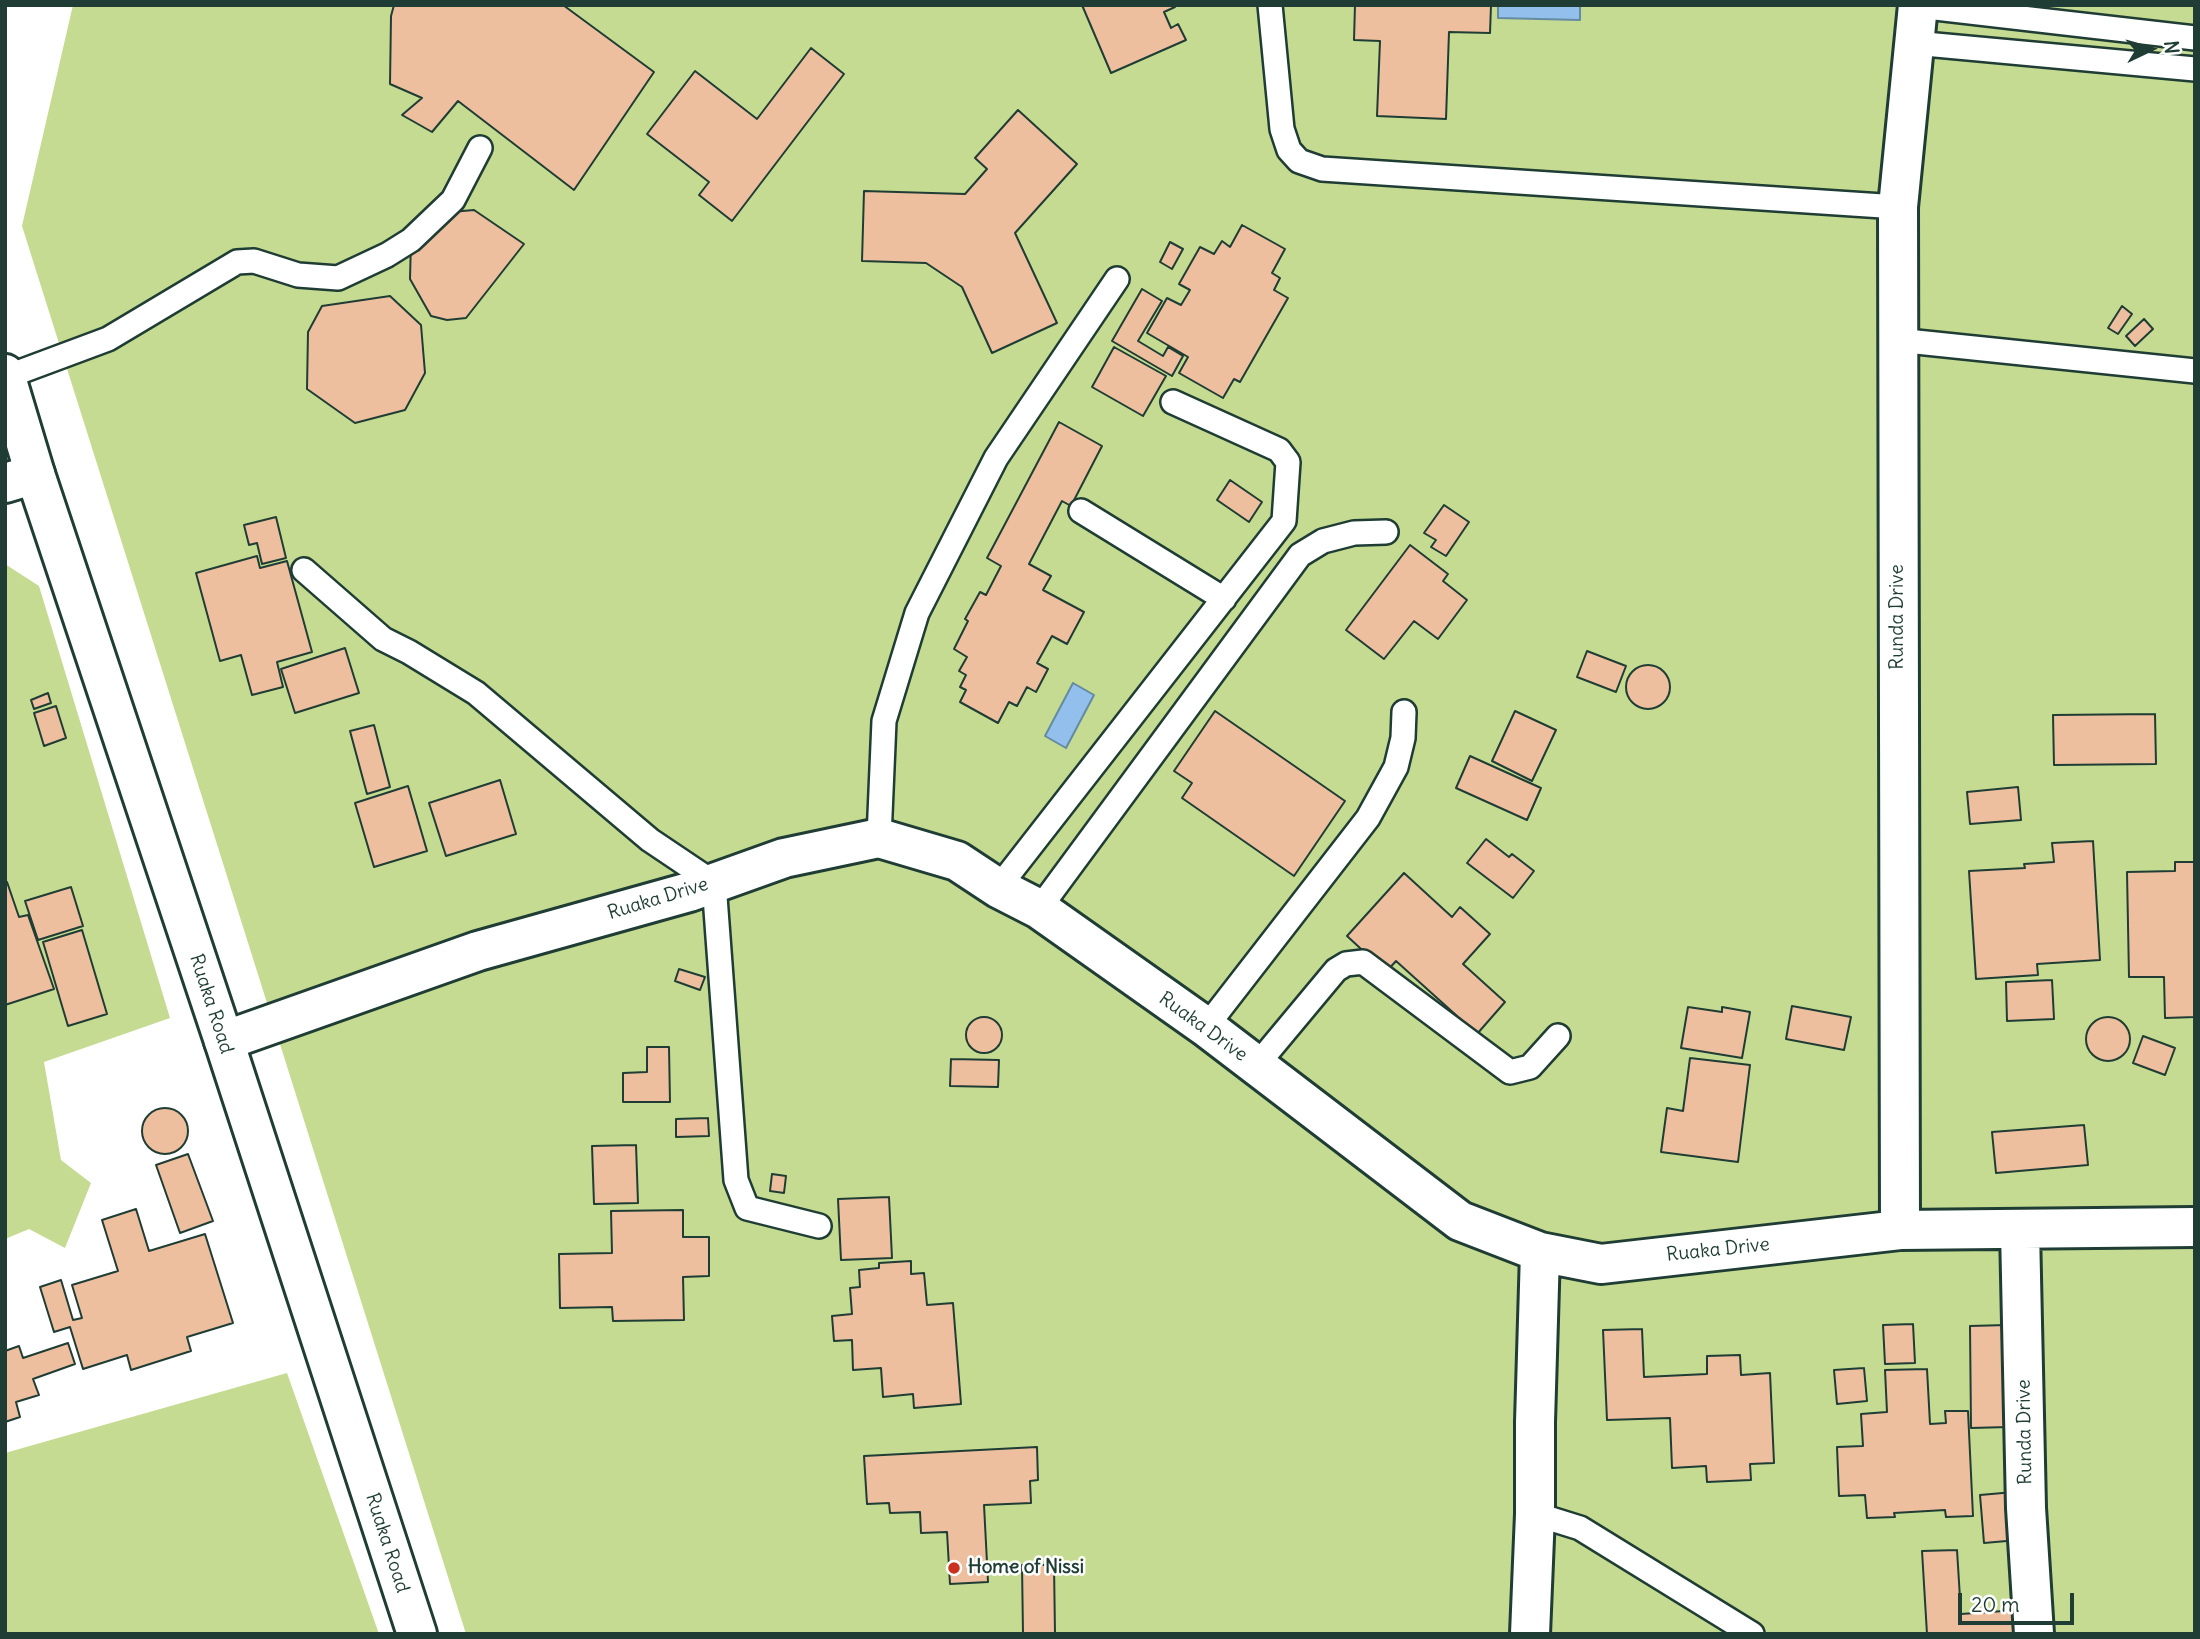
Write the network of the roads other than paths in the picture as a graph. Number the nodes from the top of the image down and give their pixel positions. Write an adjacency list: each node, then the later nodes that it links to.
1 (1270, 5): 6 (lane)
2 (1917, 18): 3 (lane); 4 (lane); 6 (street, Runda Drive)
3 (2195, 38)
4 (2195, 69)
5 (480, 148): 10 (lane)
6 (1898, 207): 8 (street, Runda Drive)
7 (1117, 279): 18 (lane)
8 (1898, 340): 9 (lane); 28 (street, Runda Drive)
9 (2195, 371)
10 (6, 376): 12 (street, Ruaka Road)
11 (1173, 402): 16 (lane)
12 (20, 478): 24 (street, Ruaka Road)
13 (1081, 510): 16 (lane)
14 (1386, 532): 21 (lane)
15 (304, 570): 19 (lane)
16 (1224, 599): 20 (lane)
17 (1404, 712): 22 (lane)
18 (879, 838): 19 (street, Ruaka Drive); 20 (street, Ruaka Drive)
19 (714, 883): 24 (street, Ruaka Drive); 26 (lane)
20 (998, 888): 21 (street, Ruaka Drive)
21 (1039, 909): 22 (street, Ruaka Drive)
22 (1206, 1027): 25 (street, Ruaka Drive)
23 (1558, 1036): 25 (lane)
24 (224, 1041): 32 (street, Ruaka Road)
25 (1256, 1066): 30 (street, Ruaka Drive)
26 (819, 1226)
27 (2195, 1227): 29 (street, Ruaka Drive)
28 (1900, 1230): 29 (street, Ruaka Drive); 30 (street, Ruaka Drive)
29 (2020, 1230): 35 (street, Runda Drive)
30 (1540, 1252): 31 (street)
31 (1535, 1514): 33 (street); 34 (lane)
32 (417, 1634)
33 (1531, 1634)
34 (1752, 1634)
35 (2034, 1634)

